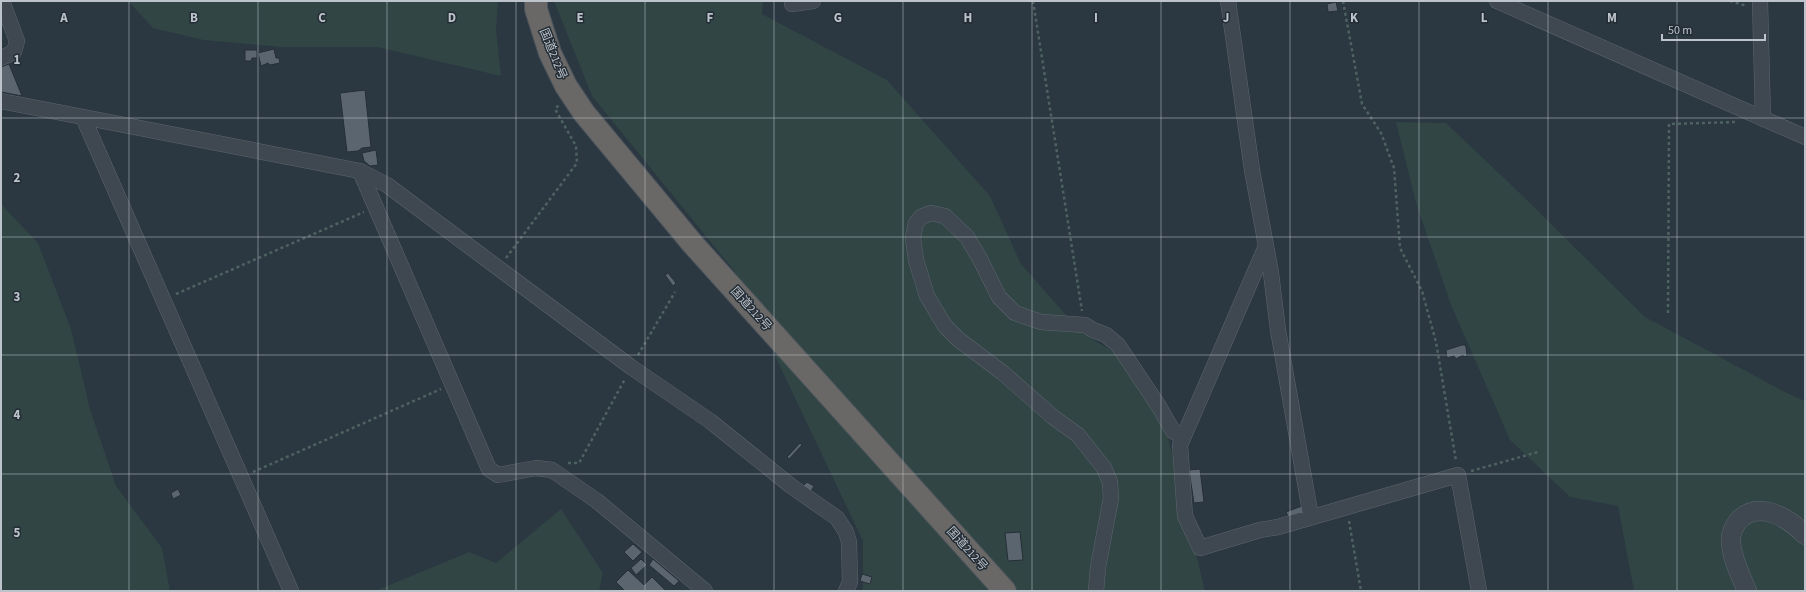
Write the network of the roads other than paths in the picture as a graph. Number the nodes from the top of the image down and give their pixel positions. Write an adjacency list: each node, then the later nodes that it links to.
1 (2, 1): 8 (street)
2 (536, 1): 21 (highway, 国道212号)
3 (813, 1): 7 (street)
4 (1228, 1): 14 (street)
5 (1496, 1): 11 (street)
6 (1760, 1): 11 (street)
7 (792, 4)
8 (1, 58)
9 (1, 101): 10 (street)
10 (83, 117): 13 (street); 18 (street)
11 (1759, 117): 12 (street)
12 (1805, 137)
13 (360, 171): 19 (street); 20 (street)
14 (1266, 246): 15 (street); 16 (street)
15 (1182, 437): 16 (street); 22 (street)
16 (1311, 517): 23 (street)
17 (1805, 535): 24 (street)
18 (291, 591)
19 (705, 591)
20 (846, 591)
21 (1005, 591)
22 (1096, 591)
23 (1479, 591)
24 (1747, 591)

